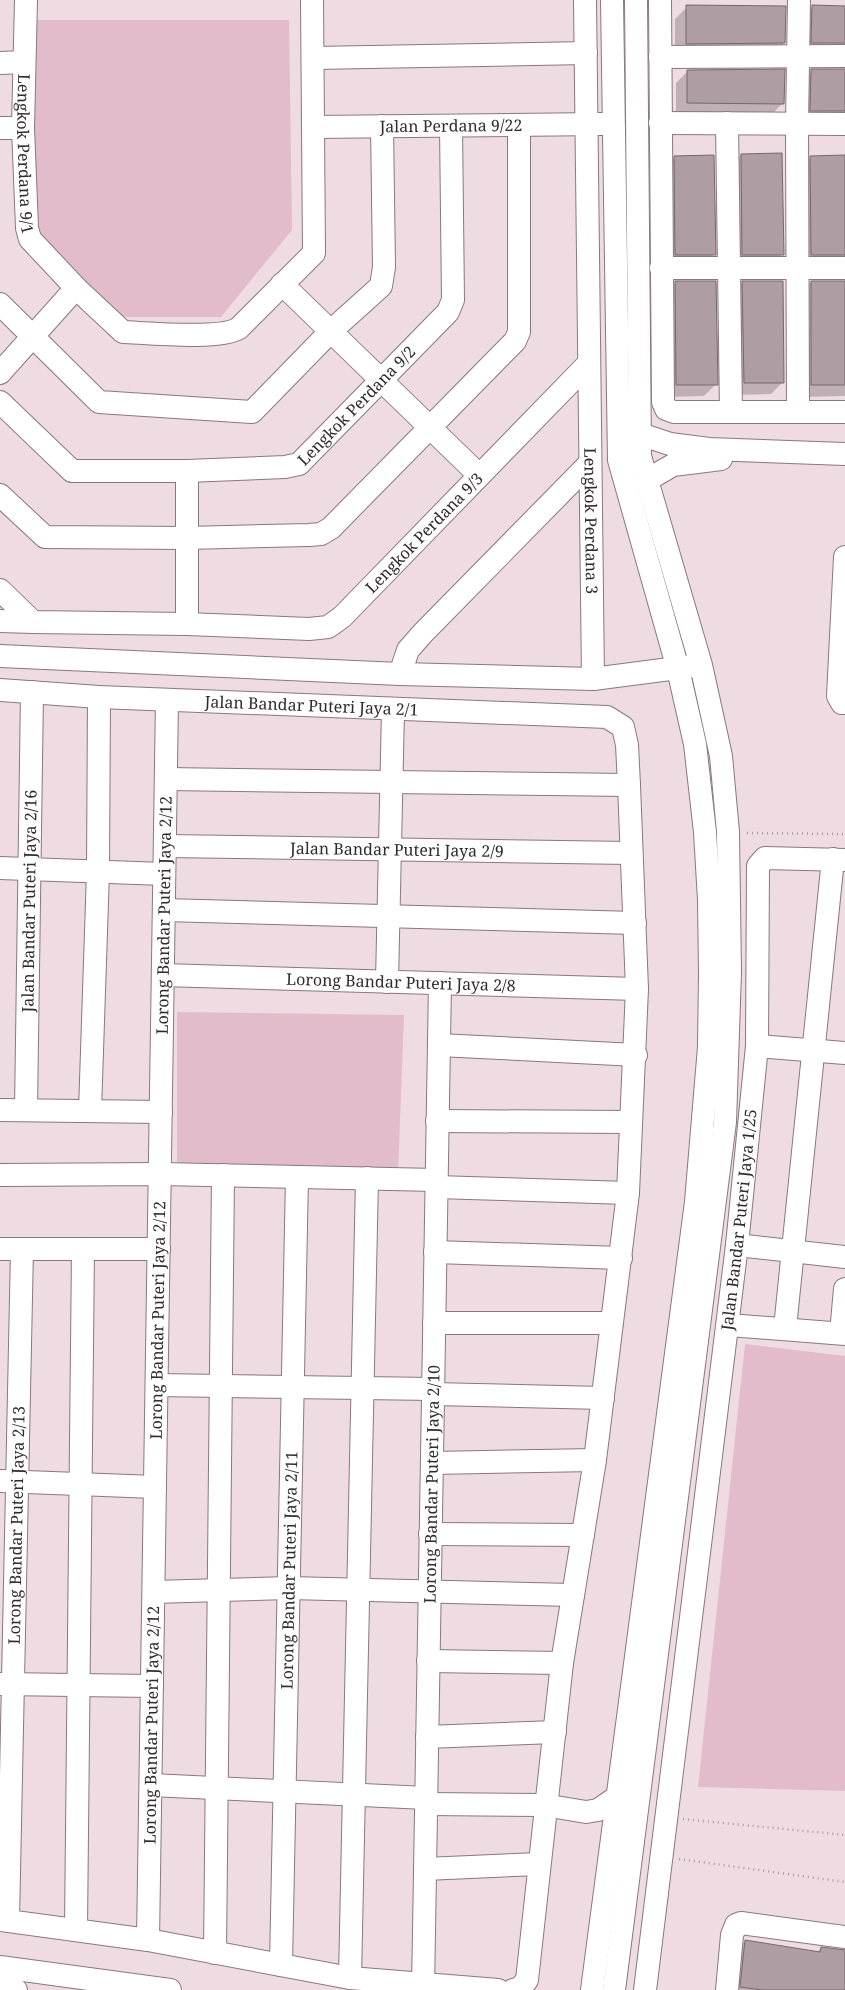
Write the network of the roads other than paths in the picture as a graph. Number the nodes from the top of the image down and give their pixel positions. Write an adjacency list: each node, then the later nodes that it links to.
1 (26, 0): 13 (street, Lengkok Perdana 9/1)
2 (312, 0): 12 (street, Lengkok Perdana 9/1)
3 (585, 0): 8 (street)
4 (612, 0): 17 (street)
5 (636, 0): 44 (street)
6 (660, 0): 11 (street)
7 (799, 0): 9 (street)
8 (586, 53): 12 (street); 21 (street)
9 (798, 56): 10 (street); 11 (street); 18 (street)
10 (845, 56)
11 (660, 57): 15 (street)
12 (313, 58): 24 (street, Lengkok Perdana 9/1)
13 (24, 62): 14 (street); 26 (street, Lengkok Perdana 9/1)
14 (0, 63)
15 (660, 123): 16 (street); 27 (street)
16 (727, 123): 18 (street); 28 (street)
17 (614, 124): 21 (street, Jalan Perdana 9/22); 60 (street)
18 (797, 124): 19 (street); 29 (street)
19 (845, 124)
20 (520, 125): 21 (street, Jalan Perdana 9/22); 23 (street, Jalan Perdana 9/22); 43 (street)
21 (587, 125): 36 (street)
22 (382, 126): 23 (street, Jalan Perdana 9/22); 24 (street, Jalan Perdana 9/22); 34 (street)
23 (450, 126): 38 (street, Lengkok Perdana 9/2)
24 (313, 127): 31 (street, Lengkok Perdana 9/1)
25 (0, 128): 26 (street)
26 (23, 128): 32 (street, Lengkok Perdana 9/1)
27 (661, 268): 28 (street); 40 (street)
28 (729, 268): 29 (street); 40 (street)
29 (798, 268): 30 (street); 41 (street)
30 (845, 268)
31 (282, 284): 32 (street, Lengkok Perdana 9/1); 34 (street)
32 (76, 288): 35 (street)
33 (0, 304): 35 (street)
34 (331, 331): 35 (street); 38 (street)
35 (33, 336): 37 (street)
36 (589, 363): 47 (street, Lengkok Perdana 3); 49 (street, Lengkok Perdana 9/3)
37 (0, 373)
38 (382, 380): 43 (street); 48 (street, Lengkok Perdana 9/2)
39 (0, 402): 48 (street, Lengkok Perdana 9/2)
40 (731, 412): 41 (street)
41 (798, 412): 42 (street)
42 (845, 412)
43 (430, 428): 49 (street); 52 (street)
44 (640, 434): 45 (street); 50 (street)
45 (799, 454): 46 (street); 50 (street)
46 (845, 454)
47 (590, 462): 61 (street); 62 (street, Lengkok Perdana 3)
48 (187, 471): 52 (street)
49 (479, 475): 57 (street, Lengkok Perdana 9/3)
50 (647, 480): 59 (street)
51 (0, 495): 52 (street)
52 (187, 538): 57 (street)
53 (845, 557): 67 (street)
54 (0, 590): 56 (street)
55 (0, 621): 56 (street, Lengkok Perdana 9/3)
56 (34, 622): 57 (street, Lengkok Perdana 9/3)
57 (187, 624)
58 (0, 656): 61 (street)
59 (701, 665): 60 (street); 130 (street)
60 (678, 669): 62 (street); 130 (street)
61 (400, 674): 62 (street)
62 (593, 679)
63 (0, 690): 64 (street, Jalan Bandar Puteri Jaya 2/1)
64 (32, 692): 65 (street, Jalan Bandar Puteri Jaya 2/1); 77 (street, Jalan Bandar Puteri Jaya 2/16)
65 (99, 697): 66 (street, Jalan Bandar Puteri Jaya 2/1); 78 (street)
66 (167, 700): 68 (street, Jalan Bandar Puteri Jaya 2/1); 69 (street, Lorong Bandar Puteri Jaya 2/12)
67 (845, 703)
68 (392, 710): 70 (street); 71 (street, Jalan Bandar Puteri Jaya 2/1)
69 (166, 779): 70 (street); 72 (street, Lorong Bandar Puteri Jaya 2/12)
70 (391, 782): 71 (street); 73 (street)
71 (629, 785): 74 (street)
72 (164, 846): 73 (street, Jalan Bandar Puteri Jaya 2/9); 79 (street, Lorong Bandar Puteri Jaya 2/12)
73 (390, 850): 74 (street, Jalan Bandar Puteri Jaya 2/9); 81 (street)
74 (631, 854): 82 (street)
75 (839, 860): 88 (street, Jalan Bandar Puteri Jaya 1/25); 89 (street)
76 (0, 868): 77 (street)
77 (30, 869): 78 (street); 93 (street, Jalan Bandar Puteri Jaya 2/16)
78 (98, 872): 79 (street); 94 (street)
79 (164, 874): 80 (street, Lorong Bandar Puteri Jaya 2/12)
80 (164, 910): 81 (street); 83 (street, Lorong Bandar Puteri Jaya 2/12)
81 (388, 917): 82 (street); 84 (street)
82 (635, 923): 86 (street)
83 (163, 975): 84 (street, Lorong Bandar Puteri Jaya 2/8); 95 (street, Lorong Bandar Puteri Jaya 2/12)
84 (387, 982): 85 (street, Lorong Bandar Puteri Jaya 2/8)
85 (440, 983): 86 (street, Lorong Bandar Puteri Jaya 2/8); 87 (street, Lorong Bandar Puteri Jaya 2/10)
86 (637, 989): 91 (street)
87 (439, 1045): 91 (street); 96 (street, Lorong Bandar Puteri Jaya 2/10)
88 (757, 1046): 89 (street); 105 (street, Jalan Bandar Puteri Jaya 1/25)
89 (814, 1050): 90 (street); 109 (street)
90 (845, 1053)
91 (636, 1055): 97 (street)
92 (0, 1110): 93 (street)
93 (26, 1110): 94 (street)
94 (90, 1111): 95 (street)
95 (160, 1112): 98 (street, Lorong Bandar Puteri Jaya 2/12)
96 (437, 1121): 97 (street); 103 (street, Lorong Bandar Puteri Jaya 2/10)
97 (631, 1122): 104 (street)
98 (160, 1174): 99 (street); 100 (street); 108 (street, Lorong Bandar Puteri Jaya 2/12)
99 (0, 1175)
100 (224, 1176): 101 (street); 120 (street)
101 (297, 1177): 102 (street); 121 (street, Lorong Bandar Puteri Jaya 2/11)
102 (367, 1178): 103 (street); 122 (street)
103 (436, 1183): 104 (street); 110 (street, Lorong Bandar Puteri Jaya 2/10)
104 (628, 1193): 112 (street)
105 (737, 1245): 109 (street); 116 (street, Jalan Bandar Puteri Jaya 1/25)
106 (11, 1249): 107 (street); 127 (street, Lorong Bandar Puteri Jaya 2/13)
107 (83, 1249): 108 (street); 128 (street)
108 (159, 1249): 119 (street, Lorong Bandar Puteri Jaya 2/12)
109 (793, 1251): 111 (street); 117 (street)
110 (435, 1252): 112 (street); 114 (street, Lorong Bandar Puteri Jaya 2/10)
111 (845, 1257)
112 (621, 1258): 115 (street)
113 (845, 1290): 118 (street)
114 (434, 1323): 115 (street); 123 (street, Lorong Bandar Puteri Jaya 2/10)
115 (611, 1323): 124 (street)
116 (729, 1325): 117 (street); 131 (street, Jalan Bandar Puteri Jaya 1/25)
117 (785, 1328): 118 (street)
118 (843, 1334)
119 (156, 1385): 120 (street); 129 (street, Lorong Bandar Puteri Jaya 2/12)
120 (221, 1386): 121 (street); 135 (street)
121 (293, 1388): 122 (street); 134 (street, Lorong Bandar Puteri Jaya 2/11)
122 (362, 1388): 123 (street); 136 (street)
123 (433, 1392): 124 (street); 126 (street, Lorong Bandar Puteri Jaya 2/10)
124 (603, 1398): 125 (street)
125 (595, 1460): 126 (street); 133 (street)
126 (432, 1463): 132 (street, Lorong Bandar Puteri Jaya 2/10)
127 (8, 1482): 128 (street); 142 (street, Lorong Bandar Puteri Jaya 2/13)
128 (82, 1484): 129 (street); 143 (street)
129 (155, 1487): 137 (street, Lorong Bandar Puteri Jaya 2/12)
130 (664, 1516): 131 (street); 151 (street); 171 (street)
131 (704, 1523): 172 (street, Jalan Bandar Puteri Jaya 1/25)
132 (430, 1534): 133 (street); 138 (street, Lorong Bandar Puteri Jaya 2/10)
133 (583, 1535): 139 (street)
134 (288, 1588): 135 (street); 136 (street); 149 (street, Lorong Bandar Puteri Jaya 2/11)
135 (219, 1590): 137 (street); 148 (street)
136 (358, 1591): 138 (street); 150 (street)
137 (154, 1592): 144 (street, Lorong Bandar Puteri Jaya 2/12)
138 (429, 1593): 139 (street); 140 (street, Lorong Bandar Puteri Jaya 2/10)
139 (573, 1595): 141 (street)
140 (428, 1661): 141 (street); 146 (street, Lorong Bandar Puteri Jaya 2/10)
141 (562, 1663): 145 (street)
142 (7, 1684): 143 (street); 156 (street, Lorong Bandar Puteri Jaya 2/13)
143 (79, 1685): 144 (street); 157 (street)
144 (152, 1686): 147 (street, Lorong Bandar Puteri Jaya 2/12)
145 (555, 1732): 146 (street); 153 (street)
146 (427, 1737): 152 (street, Lorong Bandar Puteri Jaya 2/10)
147 (150, 1785): 148 (street); 159 (street, Lorong Bandar Puteri Jaya 2/12)
148 (217, 1790): 149 (street); 160 (street)
149 (284, 1793): 150 (street); 161 (street, Lorong Bandar Puteri Jaya 2/11)
150 (354, 1797): 152 (street); 163 (street)
151 (617, 1798): 153 (street); 170 (street)
152 (426, 1801): 153 (street); 155 (street, Lorong Bandar Puteri Jaya 2/10)
153 (544, 1805): 154 (street)
154 (539, 1864): 155 (street); 169 (street)
155 (424, 1869): 164 (street, Lorong Bandar Puteri Jaya 2/10)
156 (4, 1920): 157 (street)
157 (76, 1929): 159 (street)
158 (845, 1937): 173 (street)
159 (148, 1940): 160 (street)
160 (215, 1953): 161 (street)
161 (281, 1964): 163 (street)
162 (0, 1967): 167 (street)
163 (350, 1978): 164 (street)
164 (423, 1987): 168 (street)
165 (0, 1988): 166 (street)
166 (16, 1990)
167 (170, 1990)
168 (498, 1990)
169 (513, 1990)
170 (592, 1990)
171 (614, 1990)
172 (645, 1990)
173 (727, 1990)

